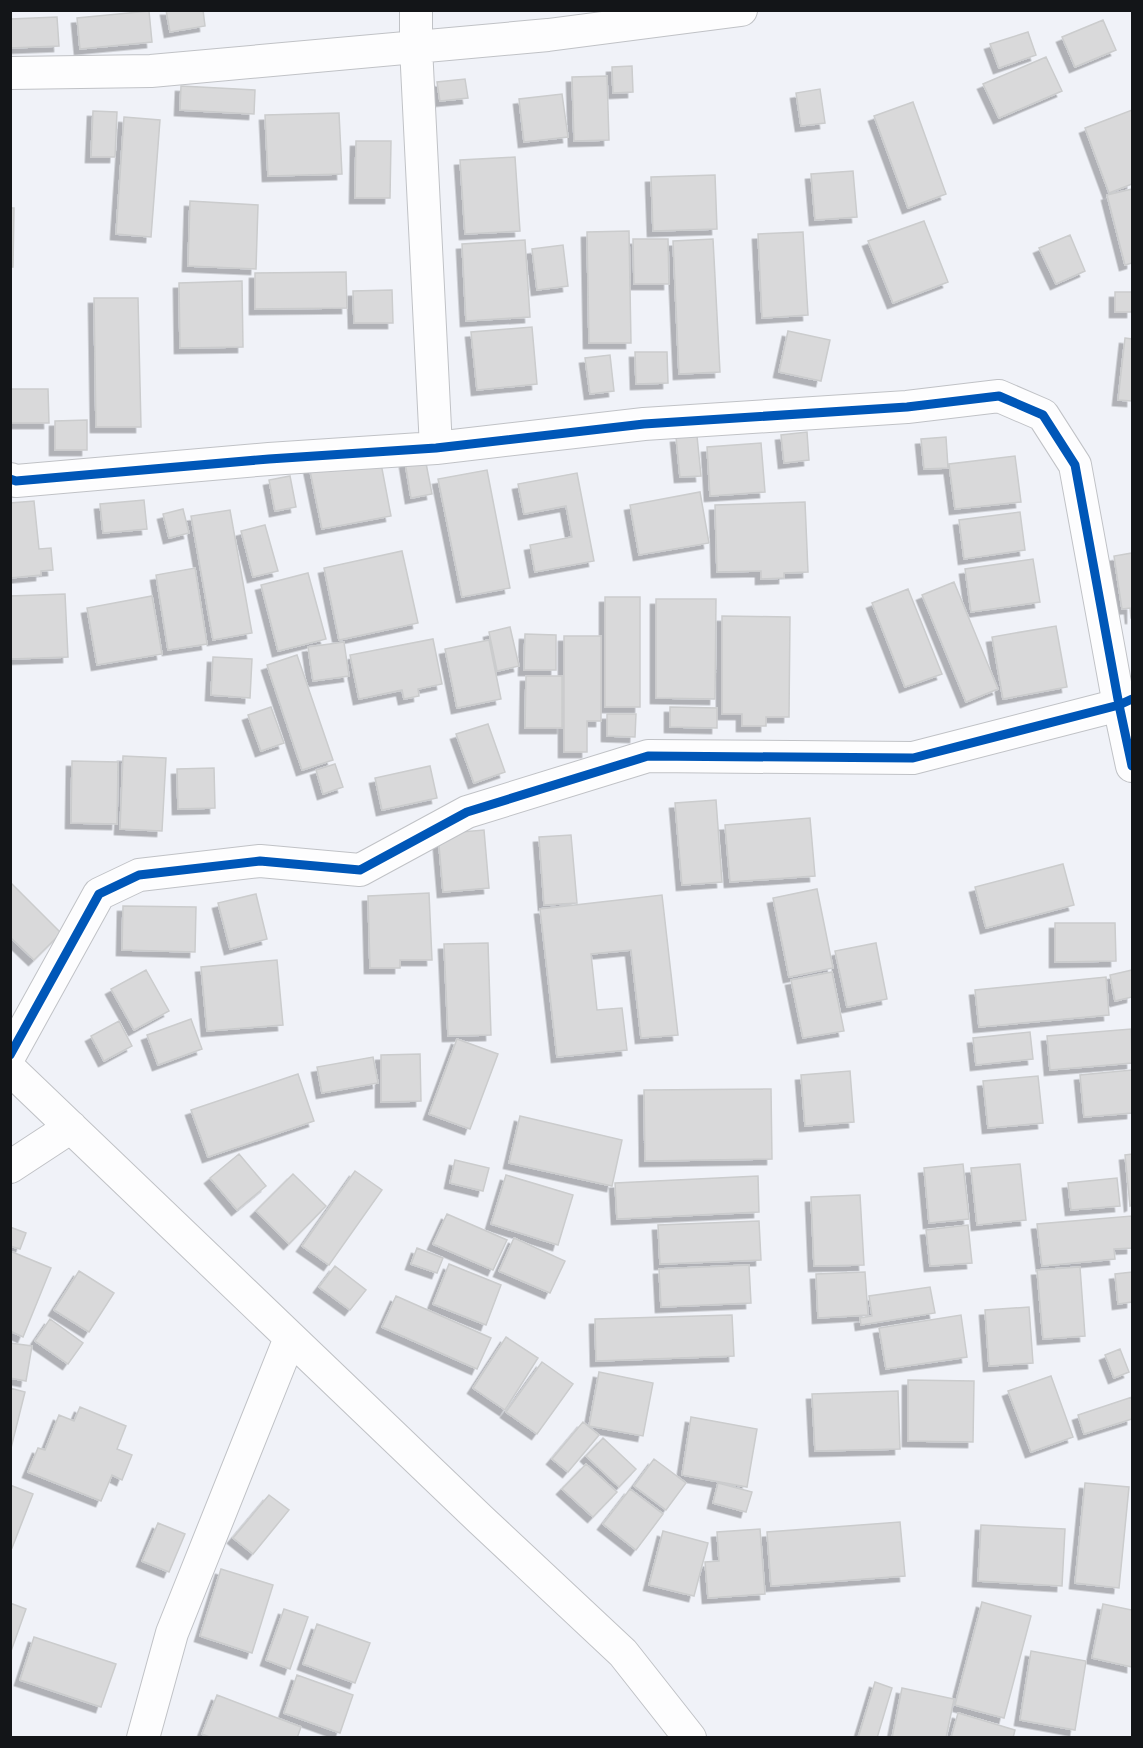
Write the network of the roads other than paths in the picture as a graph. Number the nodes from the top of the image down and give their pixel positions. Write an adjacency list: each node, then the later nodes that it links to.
1 (416, 10): 3 (street)
2 (741, 10): 3 (street)
3 (416, 47): 4 (street); 5 (street)
4 (10, 73)
5 (436, 448): 6 (street); 7 (street)
6 (10, 479)
7 (1126, 702): 8 (street); 9 (street)
8 (1132, 766)
9 (10, 1055)
10 (10, 1070): 11 (street)
11 (71, 1128): 12 (street); 13 (street)
12 (10, 1167)
13 (290, 1338): 14 (street); 15 (street)
14 (143, 1737)
15 (690, 1737)

